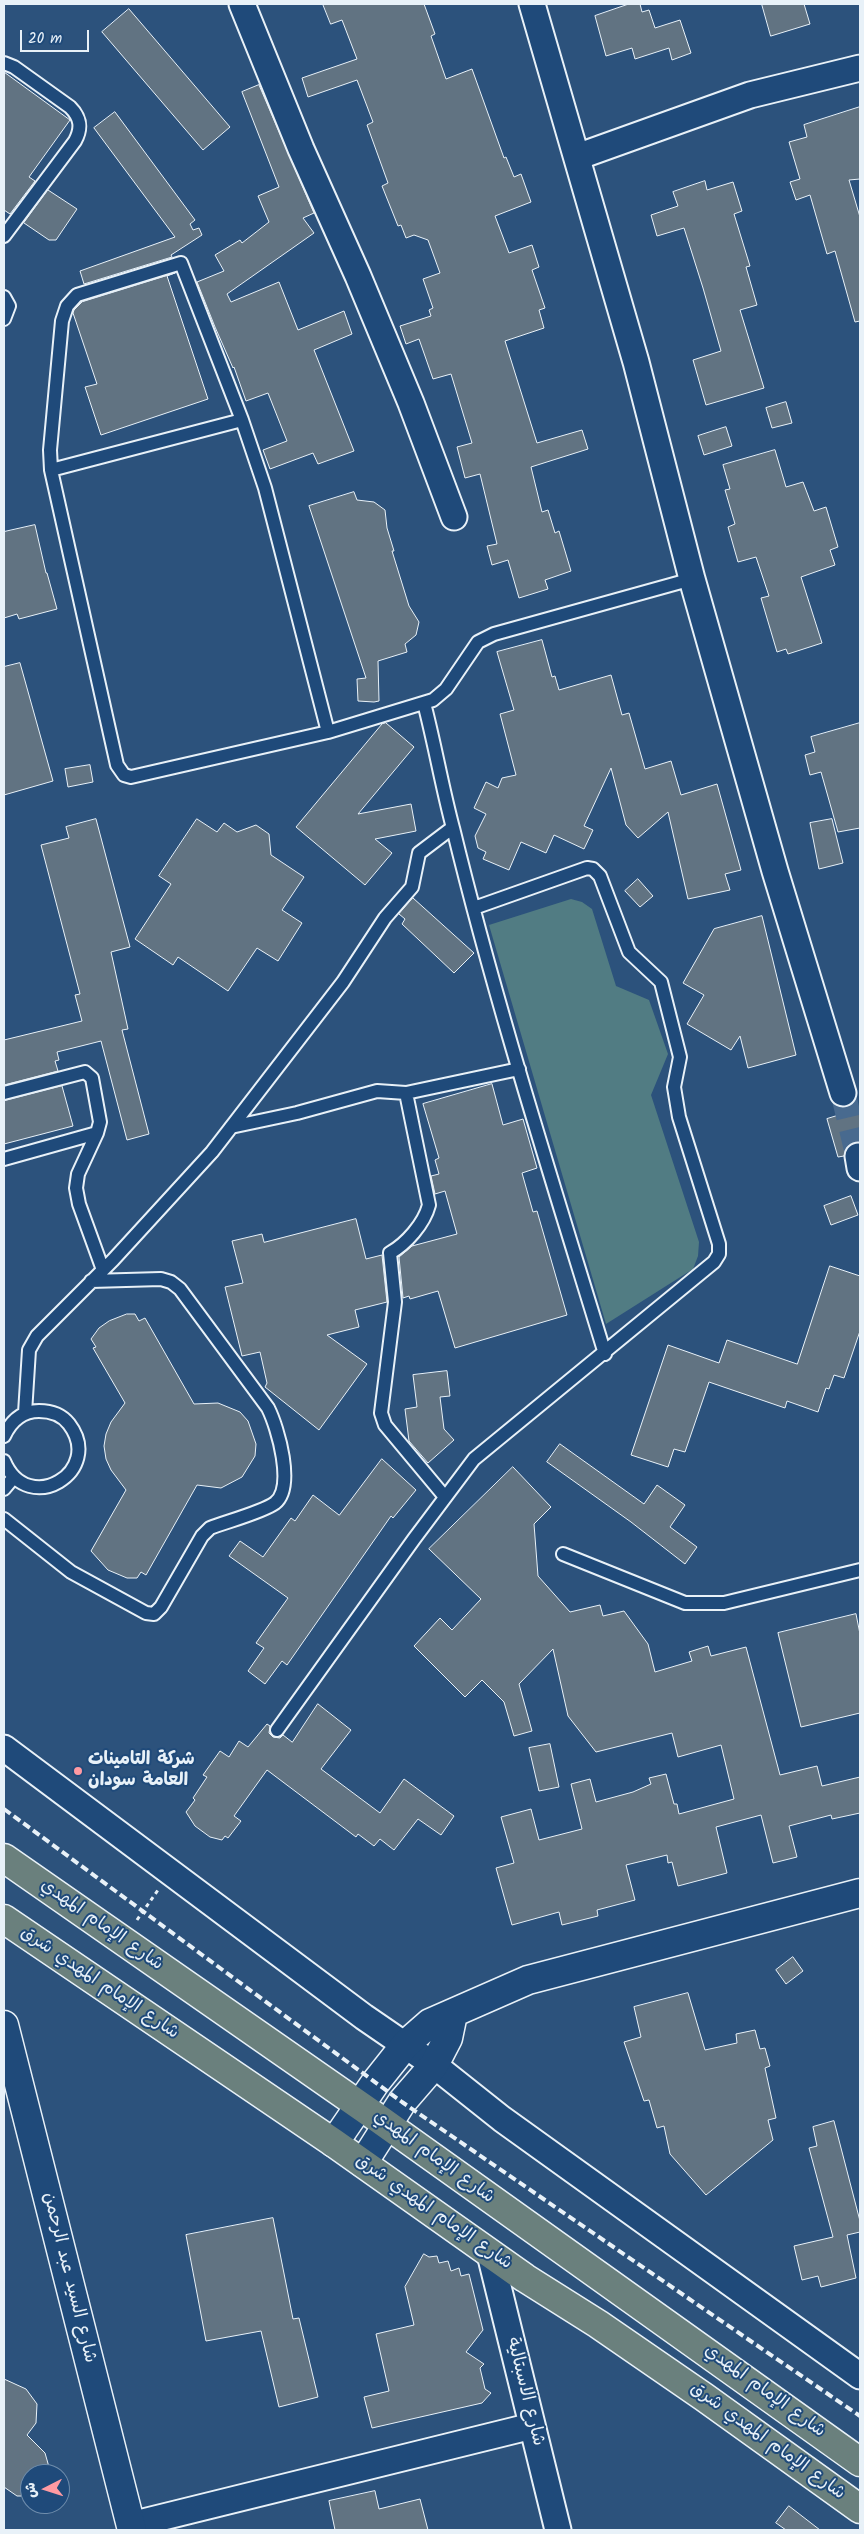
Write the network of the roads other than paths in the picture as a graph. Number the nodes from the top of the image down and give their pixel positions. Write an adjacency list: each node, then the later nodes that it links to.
1 (242, 4): 11 (street)
2 (532, 4): 5 (street)
3 (4, 63): 6 (lane)
4 (860, 68): 5 (street)
5 (577, 158): 12 (street)
6 (4, 236)
7 (4, 297): 8 (lane)
8 (4, 319)
9 (242, 420): 10 (lane); 10 (lane); 14 (lane)
10 (51, 470): 14 (lane)
11 (454, 517)
12 (692, 579): 13 (lane); 19 (street)
13 (424, 703): 14 (lane); 15 (lane)
14 (328, 732)
15 (452, 828): 16 (lane); 21 (lane)
16 (474, 908): 17 (lane); 26 (lane)
17 (520, 1069): 20 (lane); 26 (lane)
18 (4, 1093): 22 (lane)
19 (843, 1093)
20 (406, 1094): 21 (lane); 32 (lane)
21 (231, 1127): 24 (lane)
22 (98, 1133): 23 (lane); 24 (lane)
23 (4, 1159)
24 (103, 1270): 25 (lane)
25 (91, 1281): 27 (lane); 33 (lane)
26 (604, 1354): 32 (lane)
27 (25, 1413): 28 (lane); 30 (lane)
28 (4, 1436)
29 (4, 1461): 30 (lane)
30 (14, 1477): 31 (lane)
31 (4, 1489)
32 (445, 1497): 36 (lane)
33 (4, 1519)
34 (563, 1554): 35 (lane)
35 (860, 1570)
36 (277, 1730)
37 (4, 1748): 43 (street)
38 (4, 1858): 45 (main road, شارع الإمام المهدي)
39 (860, 1893): 41 (main road)
40 (4, 1919): 47 (main road, شارع الإمام المهدي شرق)
41 (453, 2014): 43 (main road); 44 (main road)
42 (4, 2025): 54 (main road, شارع السيد عبد الرحمن)
43 (406, 2044): 44 (street); 45 (main road)
44 (434, 2065): 46 (main road); 50 (street)
45 (360, 2105): 46 (main road, شارع الإمام المهدي); 47 (main road)
46 (388, 2126): 48 (main road); 52 (main road, شارع الإمام المهدي)
47 (334, 2143): 48 (main road, شارع الإمام المهدي شرق)
48 (363, 2163): 49 (main road, شارع الإمام المهدي شرق)
49 (490, 2254): 51 (street, شارع الاسبتالية); 53 (main road, شارع الإمام المهدي شرق)
50 (860, 2376)
51 (532, 2426): 54 (street); 55 (street, شارع الاسبتالية)
52 (860, 2462)
53 (860, 2509)
54 (132, 2527)
55 (558, 2530)

